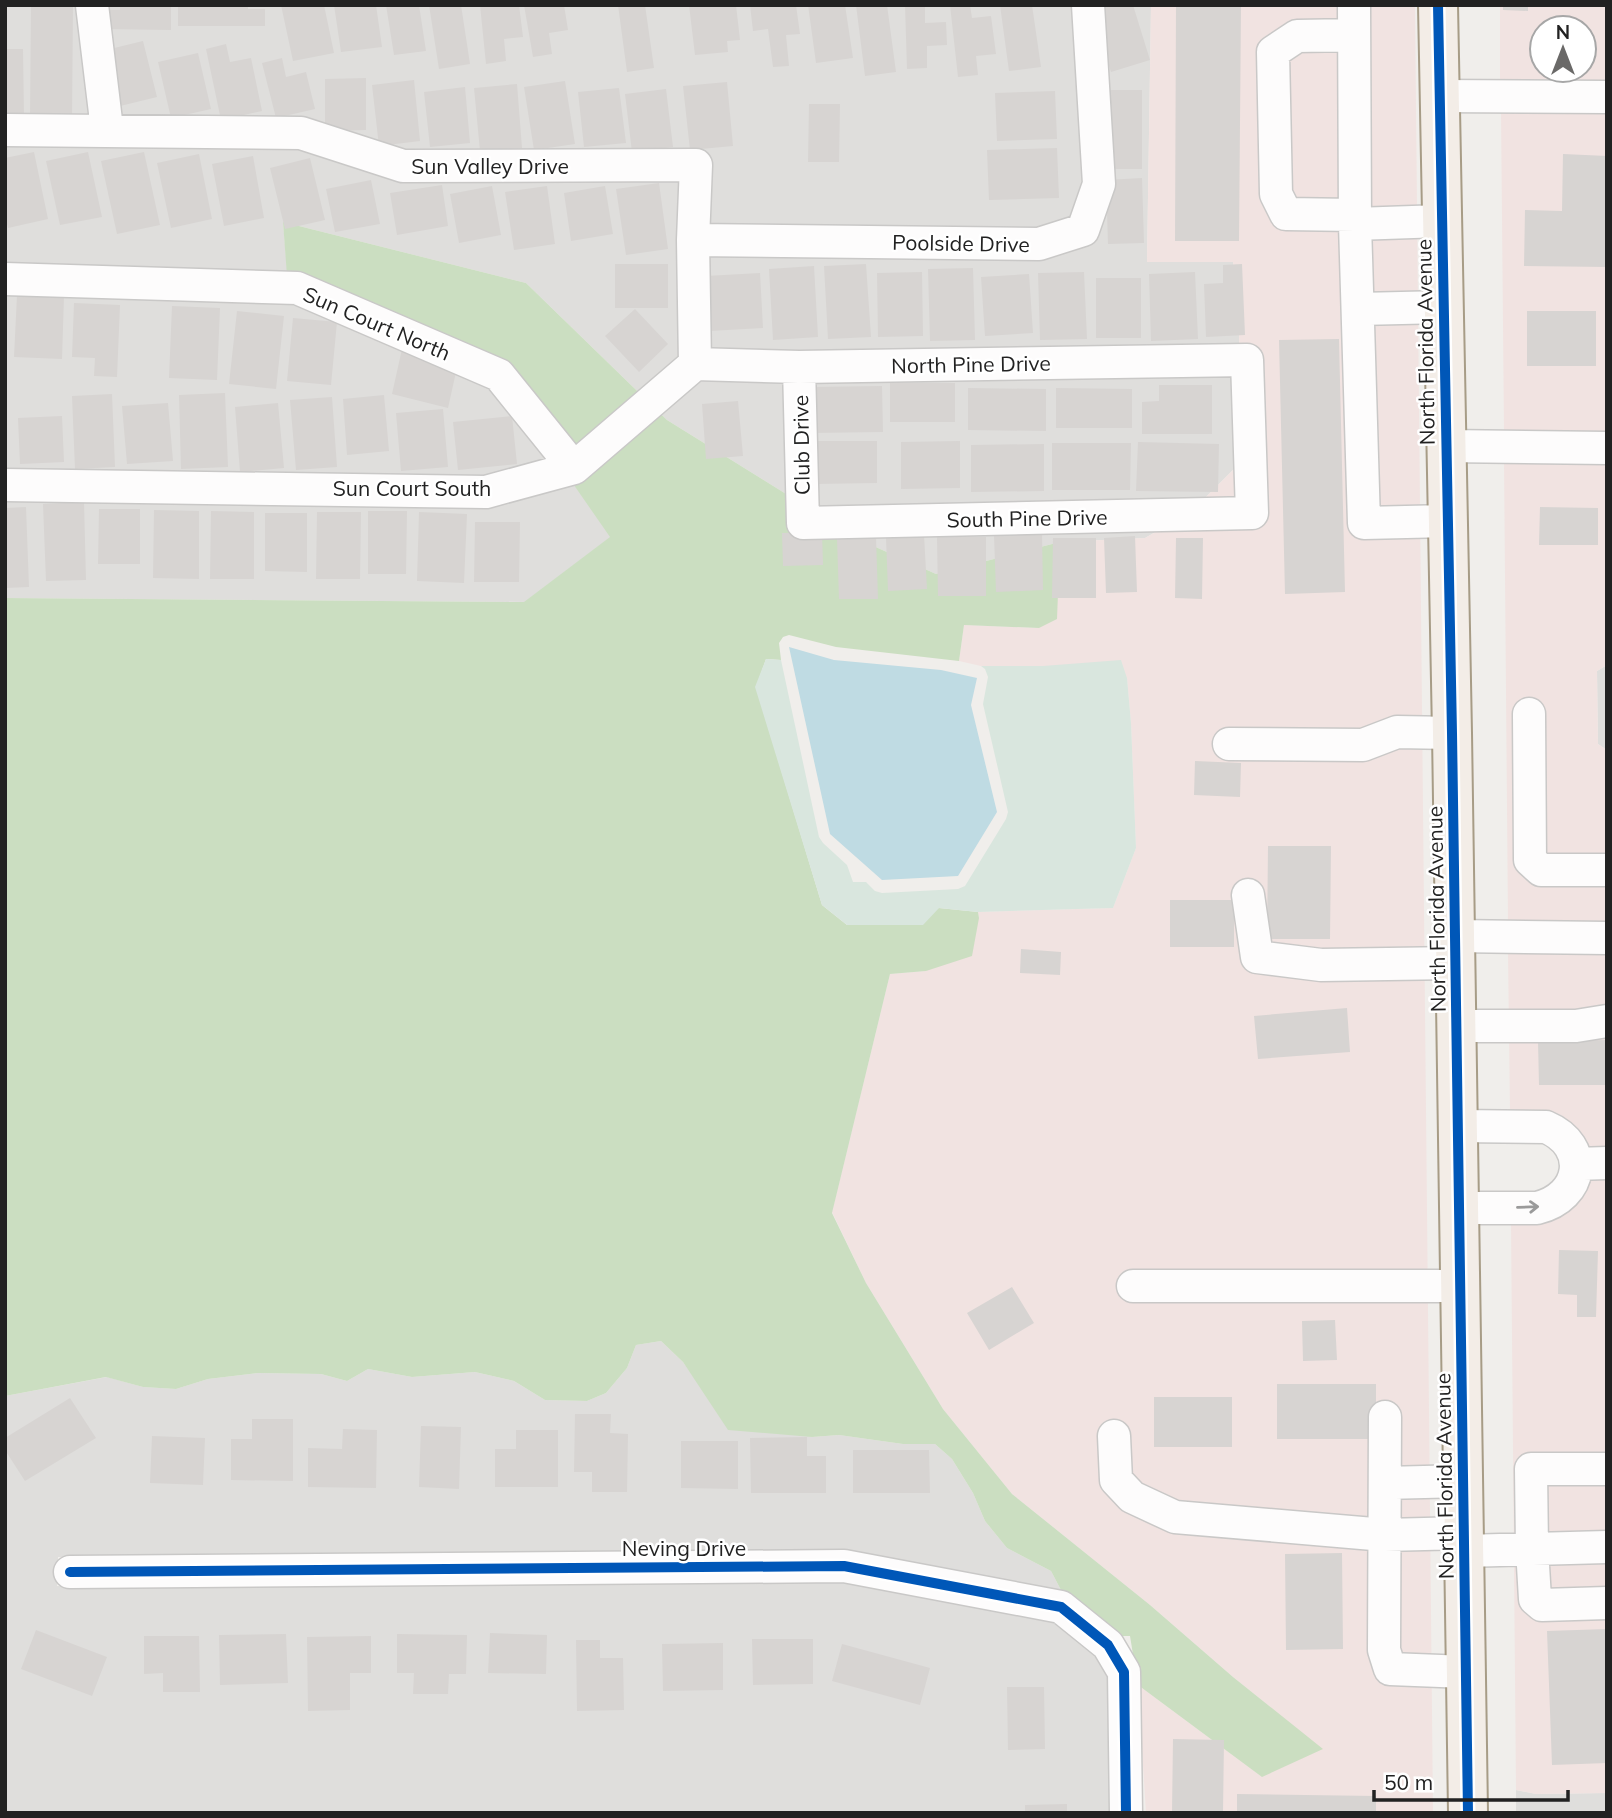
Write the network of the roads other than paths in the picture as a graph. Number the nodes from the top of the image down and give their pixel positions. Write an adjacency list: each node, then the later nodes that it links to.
1 (92, 5): 7 (street)
2 (1088, 5): 11 (street, Poolside Drive)
3 (1438, 5): 5 (main road, North Florida Avenue)
4 (1354, 20): 9 (street); 9 (street)
5 (1440, 96): 6 (street); 10 (main road, North Florida Avenue)
6 (1607, 97)
7 (107, 129): 8 (street, Sun Valley Drive); 11 (street, Sun Valley Drive)
8 (5, 130)
9 (1355, 219): 10 (street); 14 (street)
10 (1442, 221): 13 (main road, North Florida Avenue)
11 (693, 240): 15 (street)
12 (5, 279): 19 (street, Sun Court North)
13 (1444, 307): 14 (street); 17 (main road, North Florida Avenue)
14 (1359, 309): 22 (street)
15 (695, 364): 16 (street, North Pine Drive); 19 (street, Sun Court South)
16 (799, 366): 21 (street, North Pine Drive); 23 (street, Club Drive)
17 (1446, 446): 18 (street); 22 (main road, North Florida Avenue)
18 (1607, 448)
19 (574, 468): 20 (street, Sun Court South)
20 (5, 485)
21 (1252, 513): 23 (street, South Pine Drive)
22 (1448, 521): 25 (main road, North Florida Avenue)
23 (803, 523)
24 (1529, 714): 27 (street)
25 (1452, 733): 26 (street); 30 (main road, North Florida Avenue)
26 (1229, 744)
27 (1607, 870)
28 (1248, 895): 30 (street)
29 (1607, 937): 30 (street)
30 (1455, 949): 32 (main road, North Florida Avenue)
31 (1607, 1021): 32 (street)
32 (1457, 1026): 33 (main road, North Florida Avenue)
33 (1458, 1126): 34 (street); 35 (main road, North Florida Avenue)
34 (1591, 1164): 35 (street, one-way to 34)
35 (1459, 1208): 37 (main road, North Florida Avenue)
36 (1133, 1286): 37 (street)
37 (1460, 1286): 41 (main road, North Florida Avenue)
38 (1385, 1416): 42 (street)
39 (1114, 1436): 43 (street)
40 (1607, 1469): 46 (street)
41 (1464, 1481): 42 (street); 44 (main road, North Florida Avenue)
42 (1385, 1483): 43 (street)
43 (1385, 1535): 44 (street); 49 (street)
44 (1464, 1542): 46 (street); 49 (main road, North Florida Avenue)
45 (1607, 1547): 46 (street)
46 (1532, 1549): 48 (street)
47 (70, 1572): 50 (street, Neving Drive)
48 (1607, 1603)
49 (1466, 1672): 51 (main road, North Florida Avenue)
50 (1126, 1813)
51 (1468, 1813)

